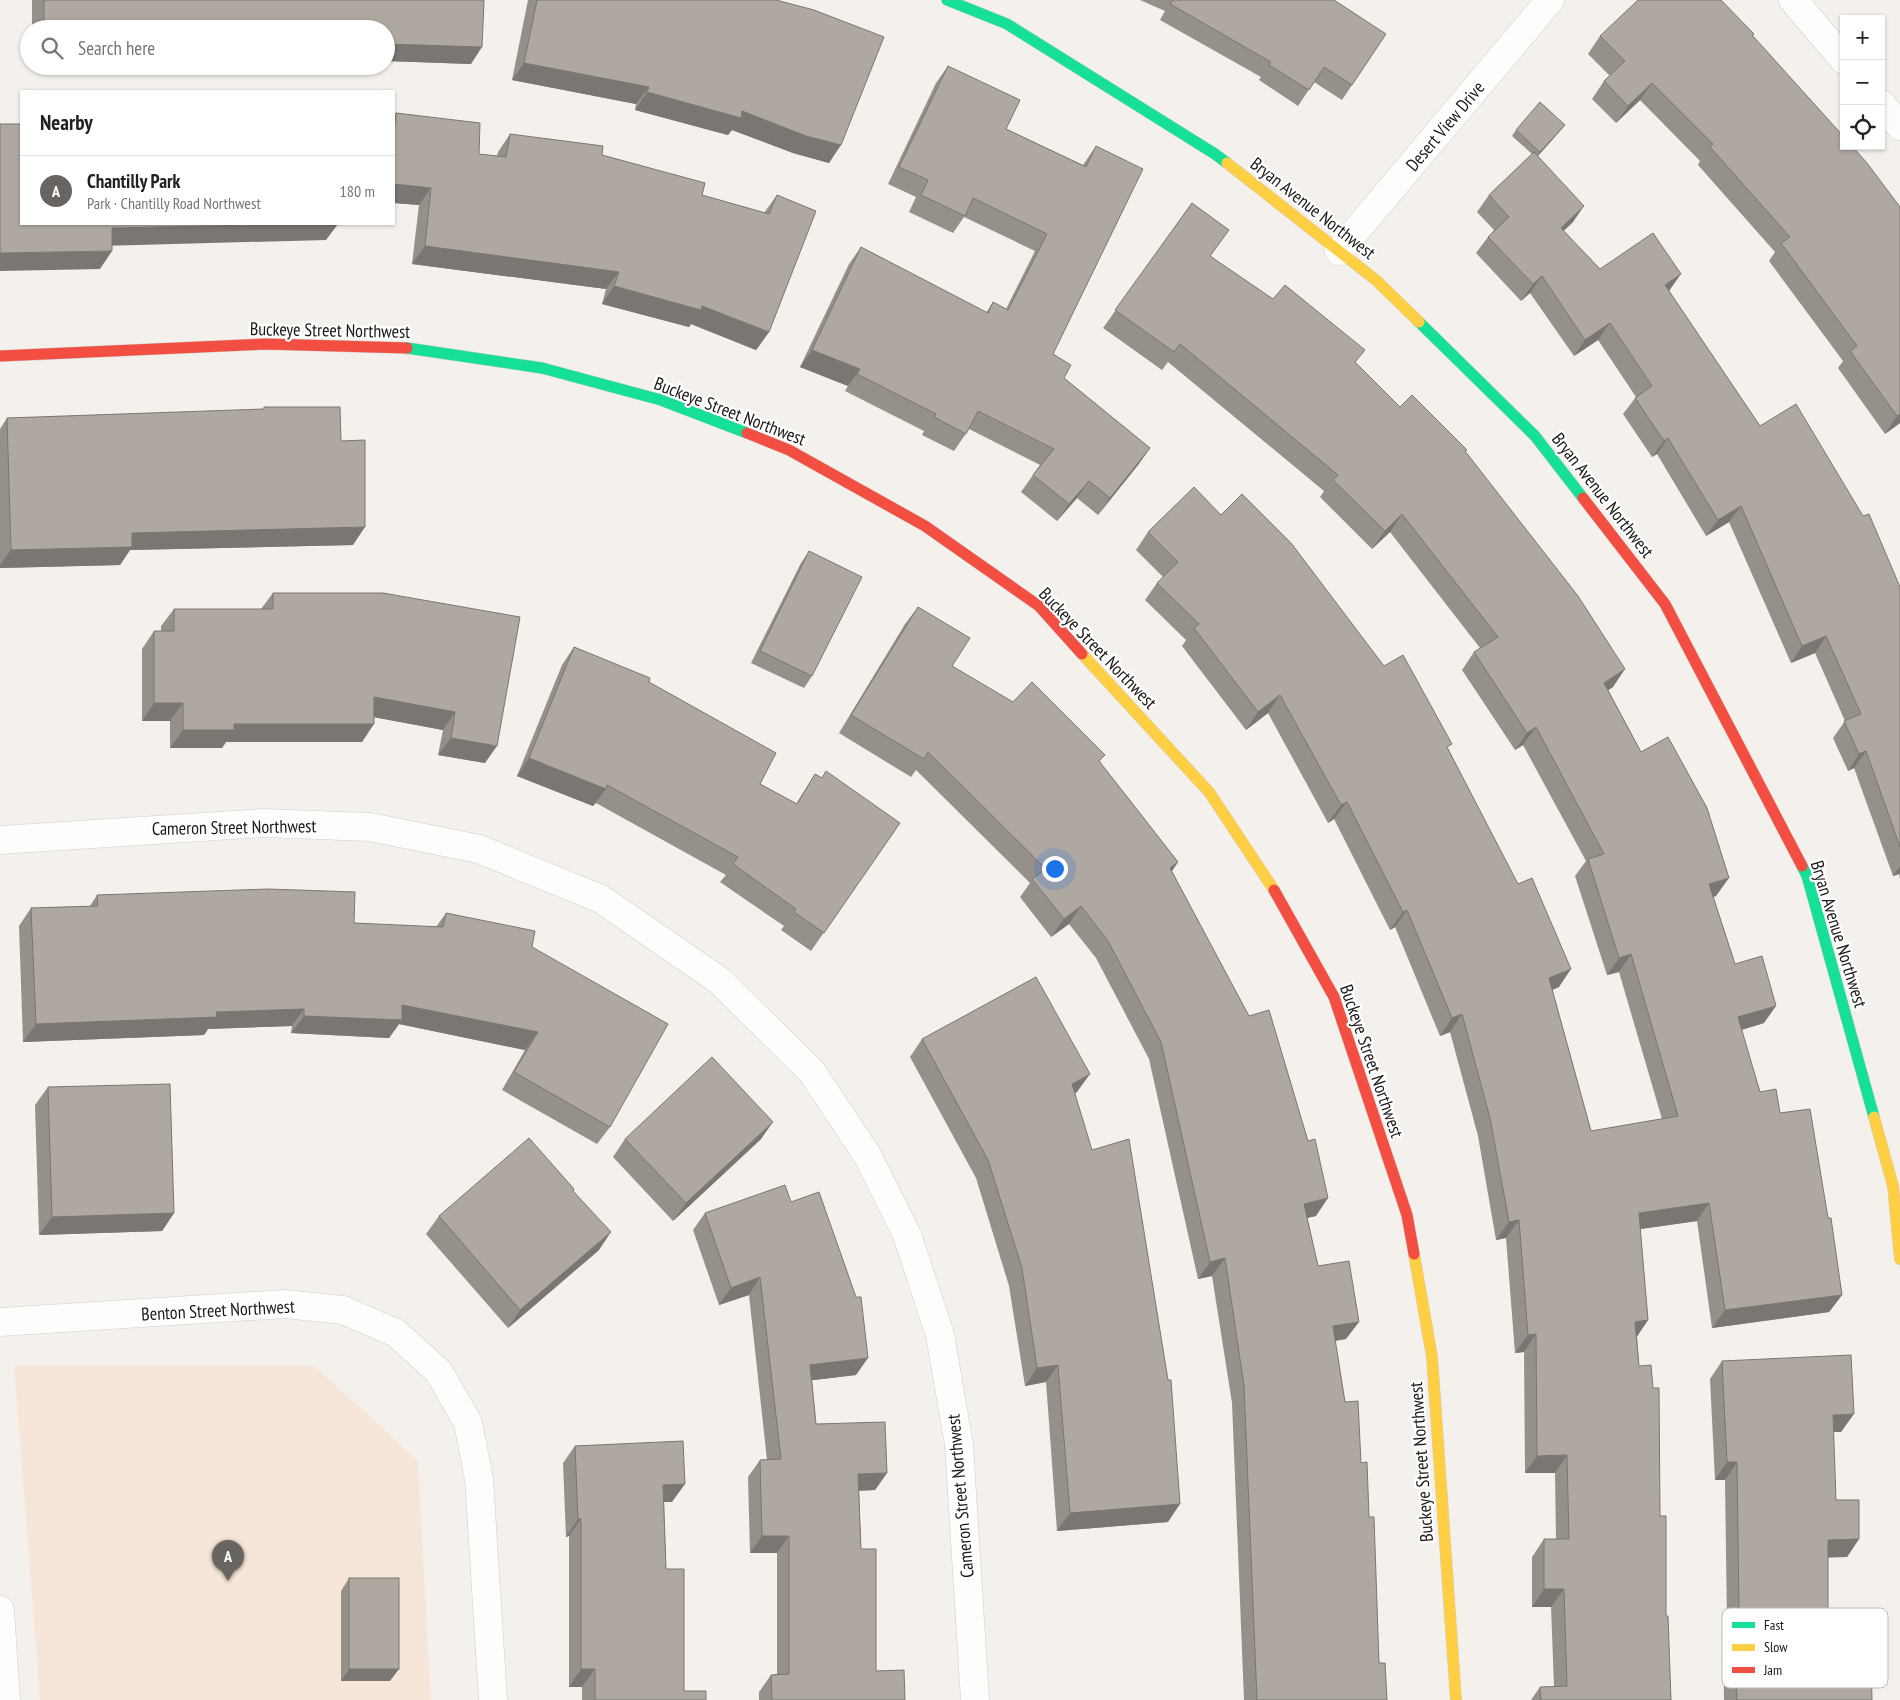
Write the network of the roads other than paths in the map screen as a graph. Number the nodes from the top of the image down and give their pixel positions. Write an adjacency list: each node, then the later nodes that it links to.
1 (947, 0): 7 (street, Bryan Avenue Northwest)
2 (1550, 0): 7 (street, Desert View Drive)
3 (1793, 0): 4 (street)
4 (1840, 55)
5 (1882, 105): 6 (street)
6 (1900, 126)
7 (1339, 251): 10 (street, Bryan Avenue Northwest)
8 (0, 356): 16 (street, Buckeye Street Northwest)
9 (0, 840): 15 (street, Cameron Street Northwest)
10 (1900, 1259)
11 (0, 1322): 14 (street, Benton Street Northwest)
12 (0, 1610): 13 (street)
13 (6, 1700)
14 (493, 1700)
15 (975, 1700)
16 (1456, 1700)

